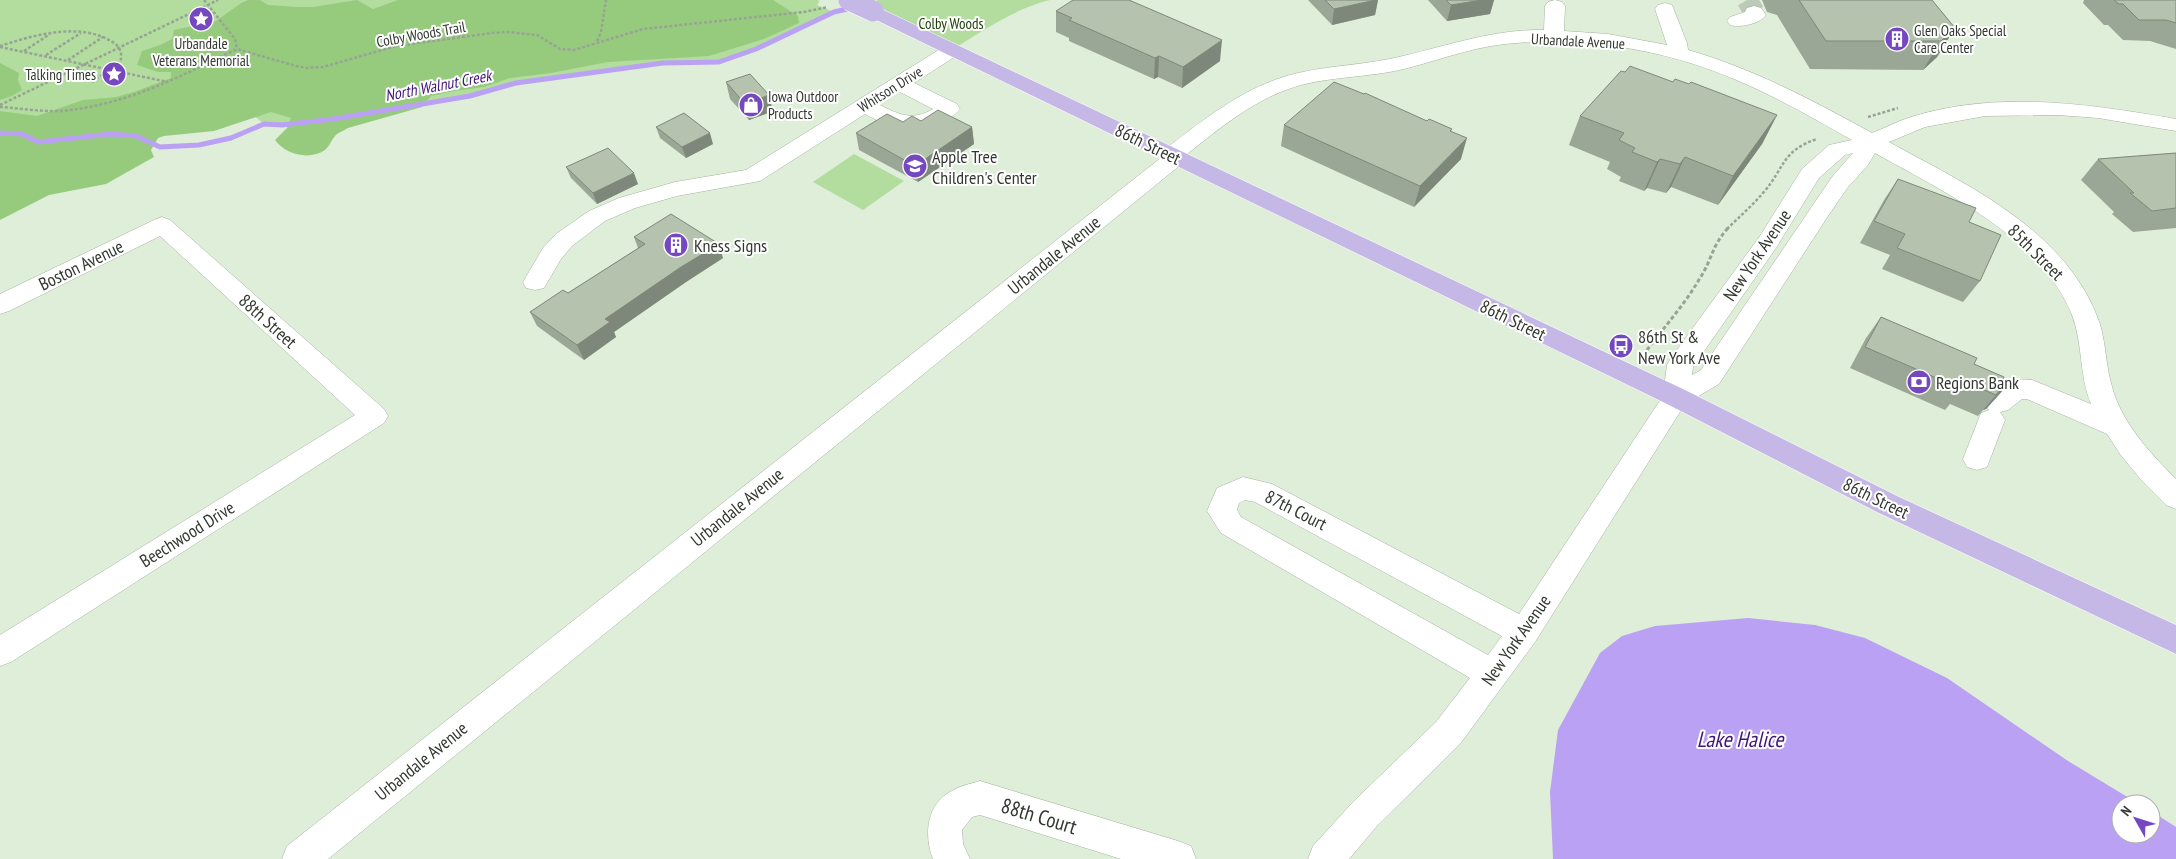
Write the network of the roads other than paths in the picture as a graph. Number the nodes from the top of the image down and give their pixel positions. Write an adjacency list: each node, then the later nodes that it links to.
1 (842, 3): 5 (main road, 86th Street, bridge)
2 (1555, 6): 4 (street)
3 (1665, 9): 6 (street)
4 (1554, 37): 6 (street, Urbandale Avenue); 11 (street, Urbandale Avenue)
5 (952, 50): 7 (street, Whitson Drive); 11 (main road, 86th Street)
6 (1678, 54): 10 (street, Urbandale Avenue)
7 (898, 83): 8 (street, Whitson Drive); 8 (street)
8 (864, 105): 13 (street, Whitson Drive)
9 (2176, 124): 10 (street)
10 (1871, 142): 15 (street, New York Avenue); 17 (street, 85th Street)
11 (1174, 156): 15 (main road, 86th Street); 24 (street, Urbandale Avenue)
12 (162, 225): 14 (street, Boston Avenue); 16 (street, 88th Street)
13 (534, 282)
14 (0, 305)
15 (1676, 398): 20 (street, New York Avenue); 21 (main road, 86th Street)
16 (374, 416): 22 (street, Beechwood Drive)
17 (2118, 427): 18 (street); 19 (street, 85th Street)
18 (1977, 459)
19 (2176, 498)
20 (1524, 632): 23 (street, New York Avenue); 23 (street, 87th Court)
21 (2176, 640)
22 (0, 652)
23 (1492, 674): 27 (street, New York Avenue)
24 (300, 859)
25 (952, 859): 26 (street, 88th Court)
26 (1178, 859)
27 (1326, 859)

